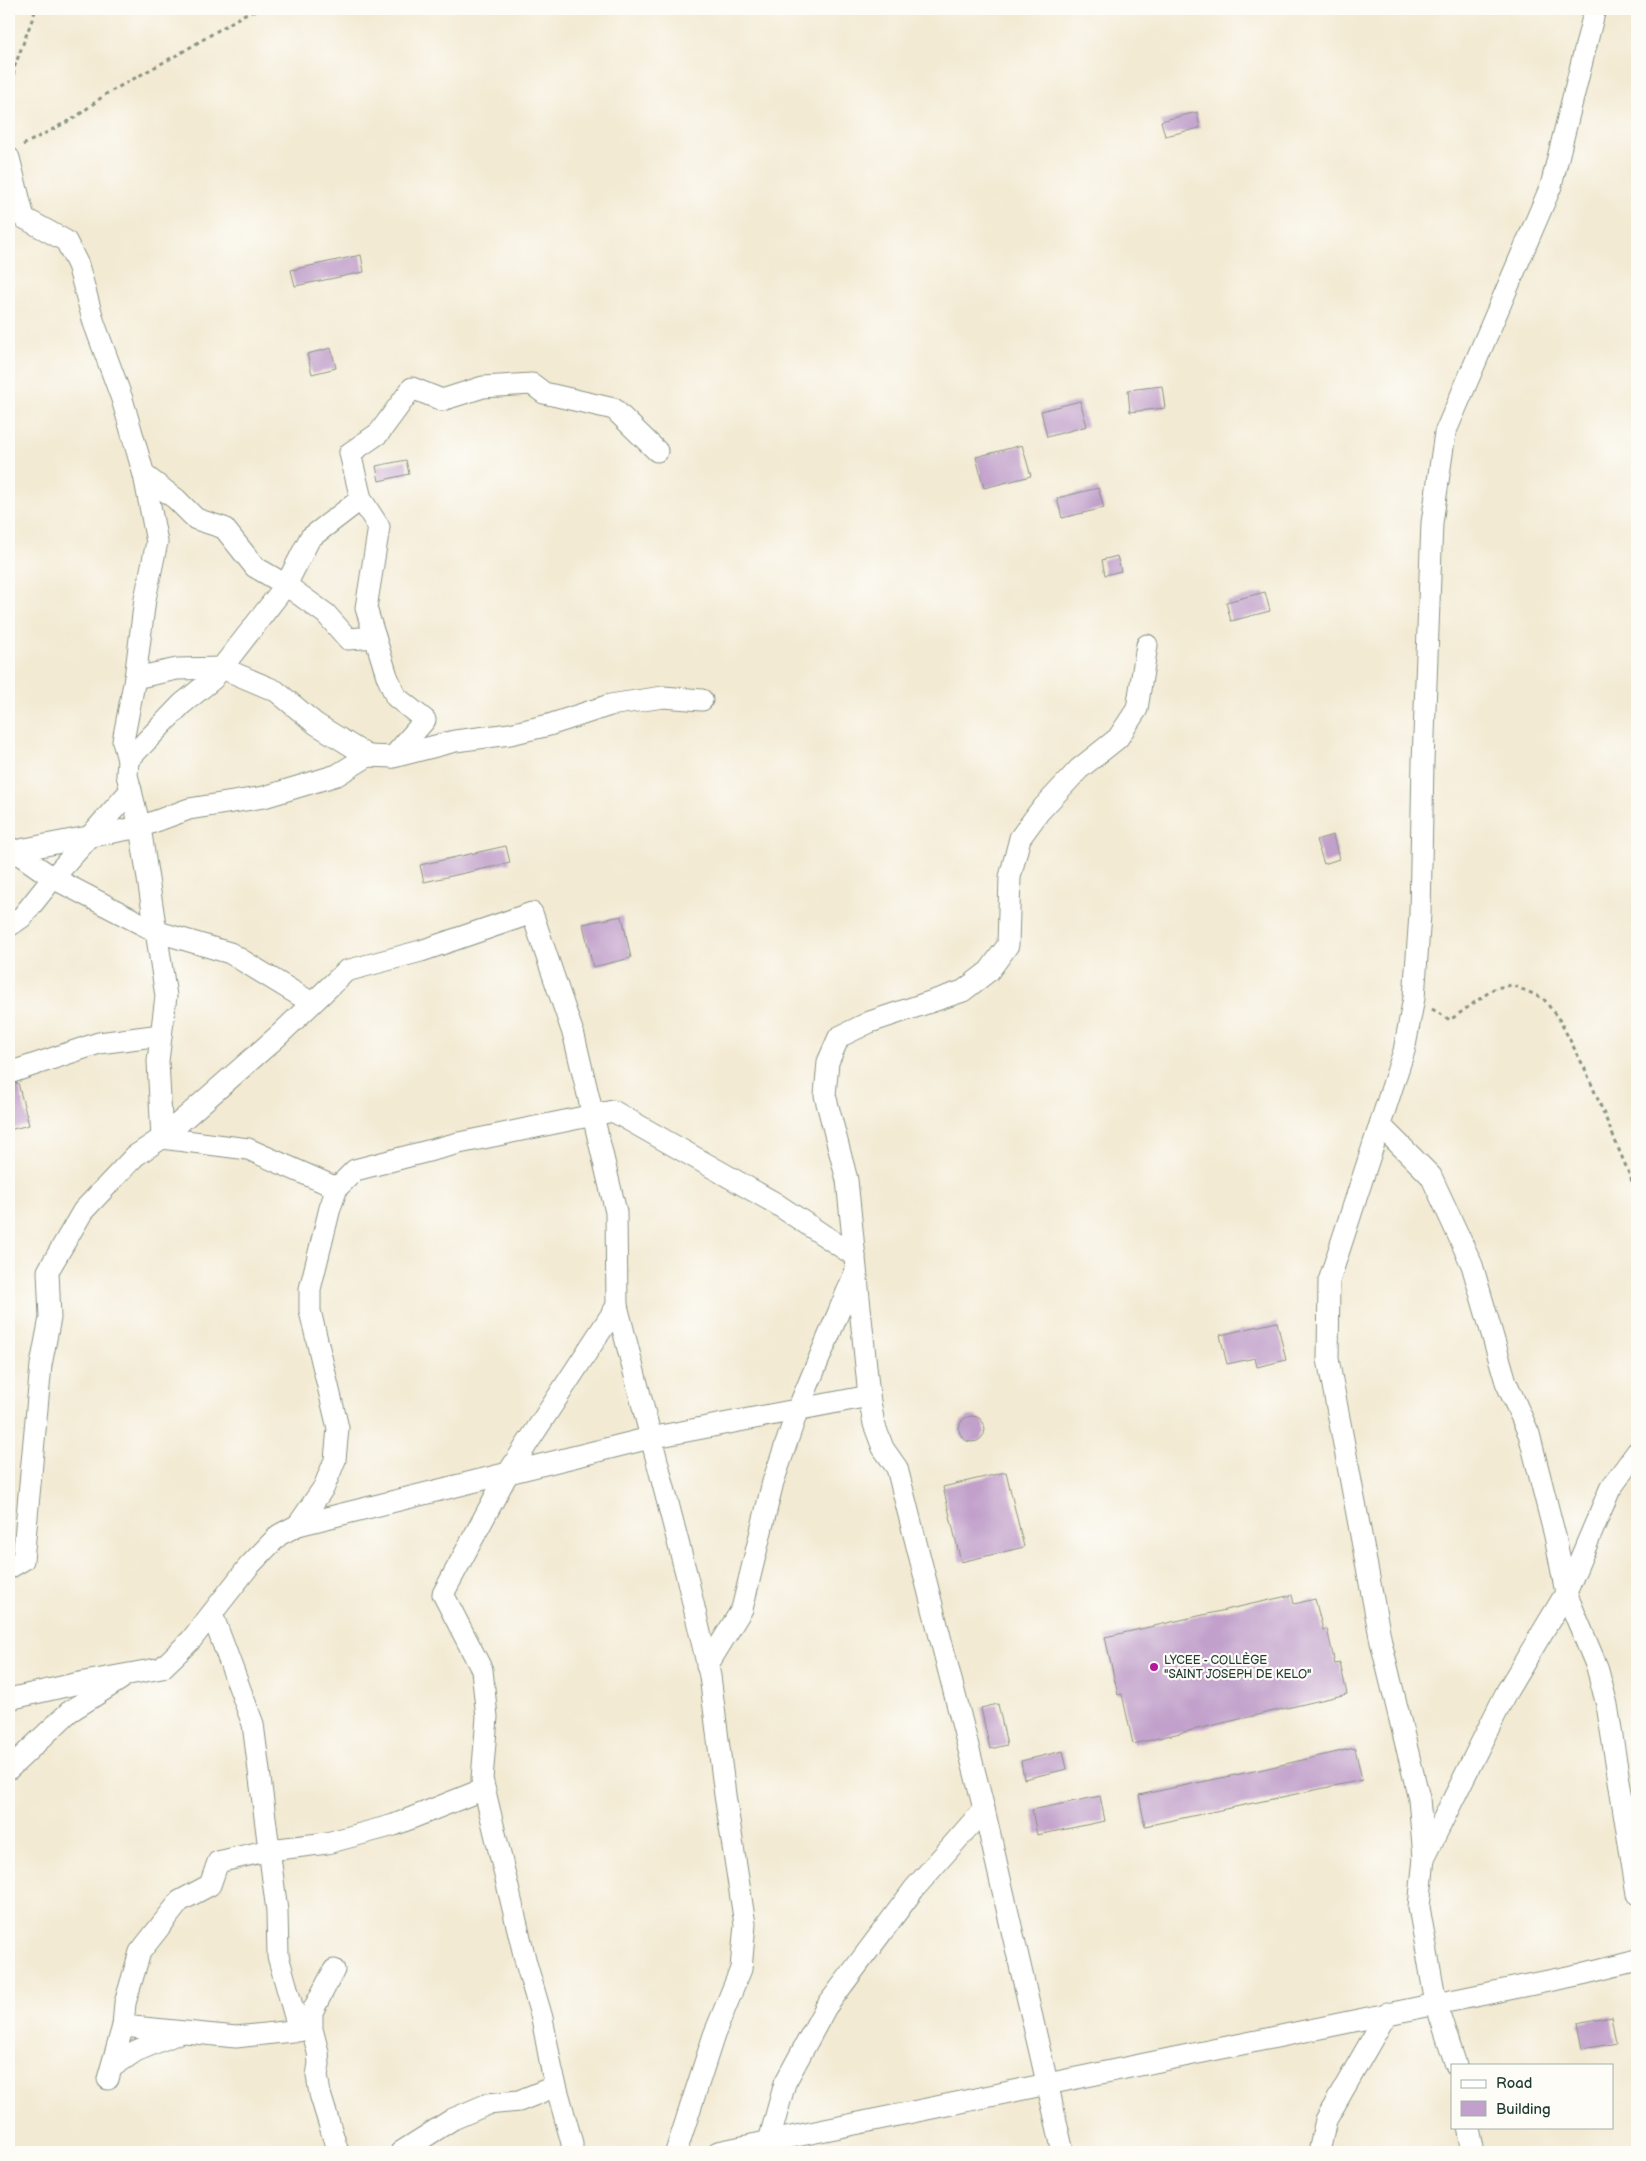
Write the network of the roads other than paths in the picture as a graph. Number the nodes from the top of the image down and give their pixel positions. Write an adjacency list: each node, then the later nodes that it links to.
1 (1595, 9): 26 (street)
2 (12, 153): 4 (street)
3 (657, 451): 5 (street)
4 (144, 476): 6 (street); 10 (street)
5 (361, 499): 6 (street); 7 (street)
6 (286, 585): 7 (street); 9 (street)
7 (374, 638): 13 (street)
8 (1147, 645): 29 (street)
9 (222, 668): 10 (street); 12 (street); 14 (street)
10 (135, 678): 14 (street)
11 (702, 700): 13 (street)
12 (368, 756): 13 (street); 16 (street)
13 (393, 757)
14 (128, 760): 15 (street)
15 (131, 790): 16 (street); 17 (street)
16 (140, 827): 17 (street); 21 (street)
17 (91, 836): 18 (street); 19 (street)
18 (10, 850): 19 (street)
19 (54, 878): 20 (street); 21 (street)
20 (9, 926)
21 (155, 931): 22 (street); 23 (street)
22 (312, 1003): 25 (street); 27 (street)
23 (161, 1035): 24 (street); 27 (street)
24 (9, 1073)
25 (593, 1114): 28 (street); 29 (street); 30 (street)
26 (1380, 1125): 38 (street); 47 (street)
27 (162, 1138): 28 (street); 37 (street)
28 (337, 1188): 36 (street)
29 (856, 1263): 31 (street); 32 (street)
30 (617, 1306): 33 (street); 35 (street)
31 (869, 1396): 32 (street); 45 (street)
32 (798, 1409): 33 (street); 40 (street)
33 (650, 1438): 35 (street); 40 (street)
34 (1637, 1452): 38 (street)
35 (508, 1473): 36 (street); 44 (street)
36 (298, 1525): 39 (street)
37 (9, 1568)
38 (1566, 1593): 47 (street); 48 (street)
39 (212, 1614): 41 (street); 46 (street)
40 (707, 1666): 64 (street)
41 (128, 1675): 42 (street); 43 (street)
42 (9, 1699)
43 (9, 1769)
44 (484, 1789): 46 (street); 58 (street)
45 (984, 1809): 57 (street); 60 (street)
46 (270, 1850): 53 (street); 54 (street)
47 (1424, 1858): 51 (street)
48 (1637, 1894)
49 (1637, 1960): 51 (street)
50 (334, 1970): 54 (street)
51 (1436, 2004): 52 (street); 56 (street)
52 (1387, 2013): 57 (street); 67 (street)
53 (123, 2026): 55 (street); 55 (street)
54 (306, 2030): 55 (street); 61 (street)
55 (181, 2032)
56 (1456, 2064)
57 (1047, 2083): 60 (street); 66 (street)
58 (556, 2086): 62 (street); 63 (street)
59 (1468, 2128): 68 (street)
60 (769, 2142): 65 (street)
61 (338, 2152)
62 (401, 2152)
63 (572, 2152)
64 (676, 2152)
65 (718, 2152)
66 (1063, 2152)
67 (1319, 2152)
68 (1473, 2152)

